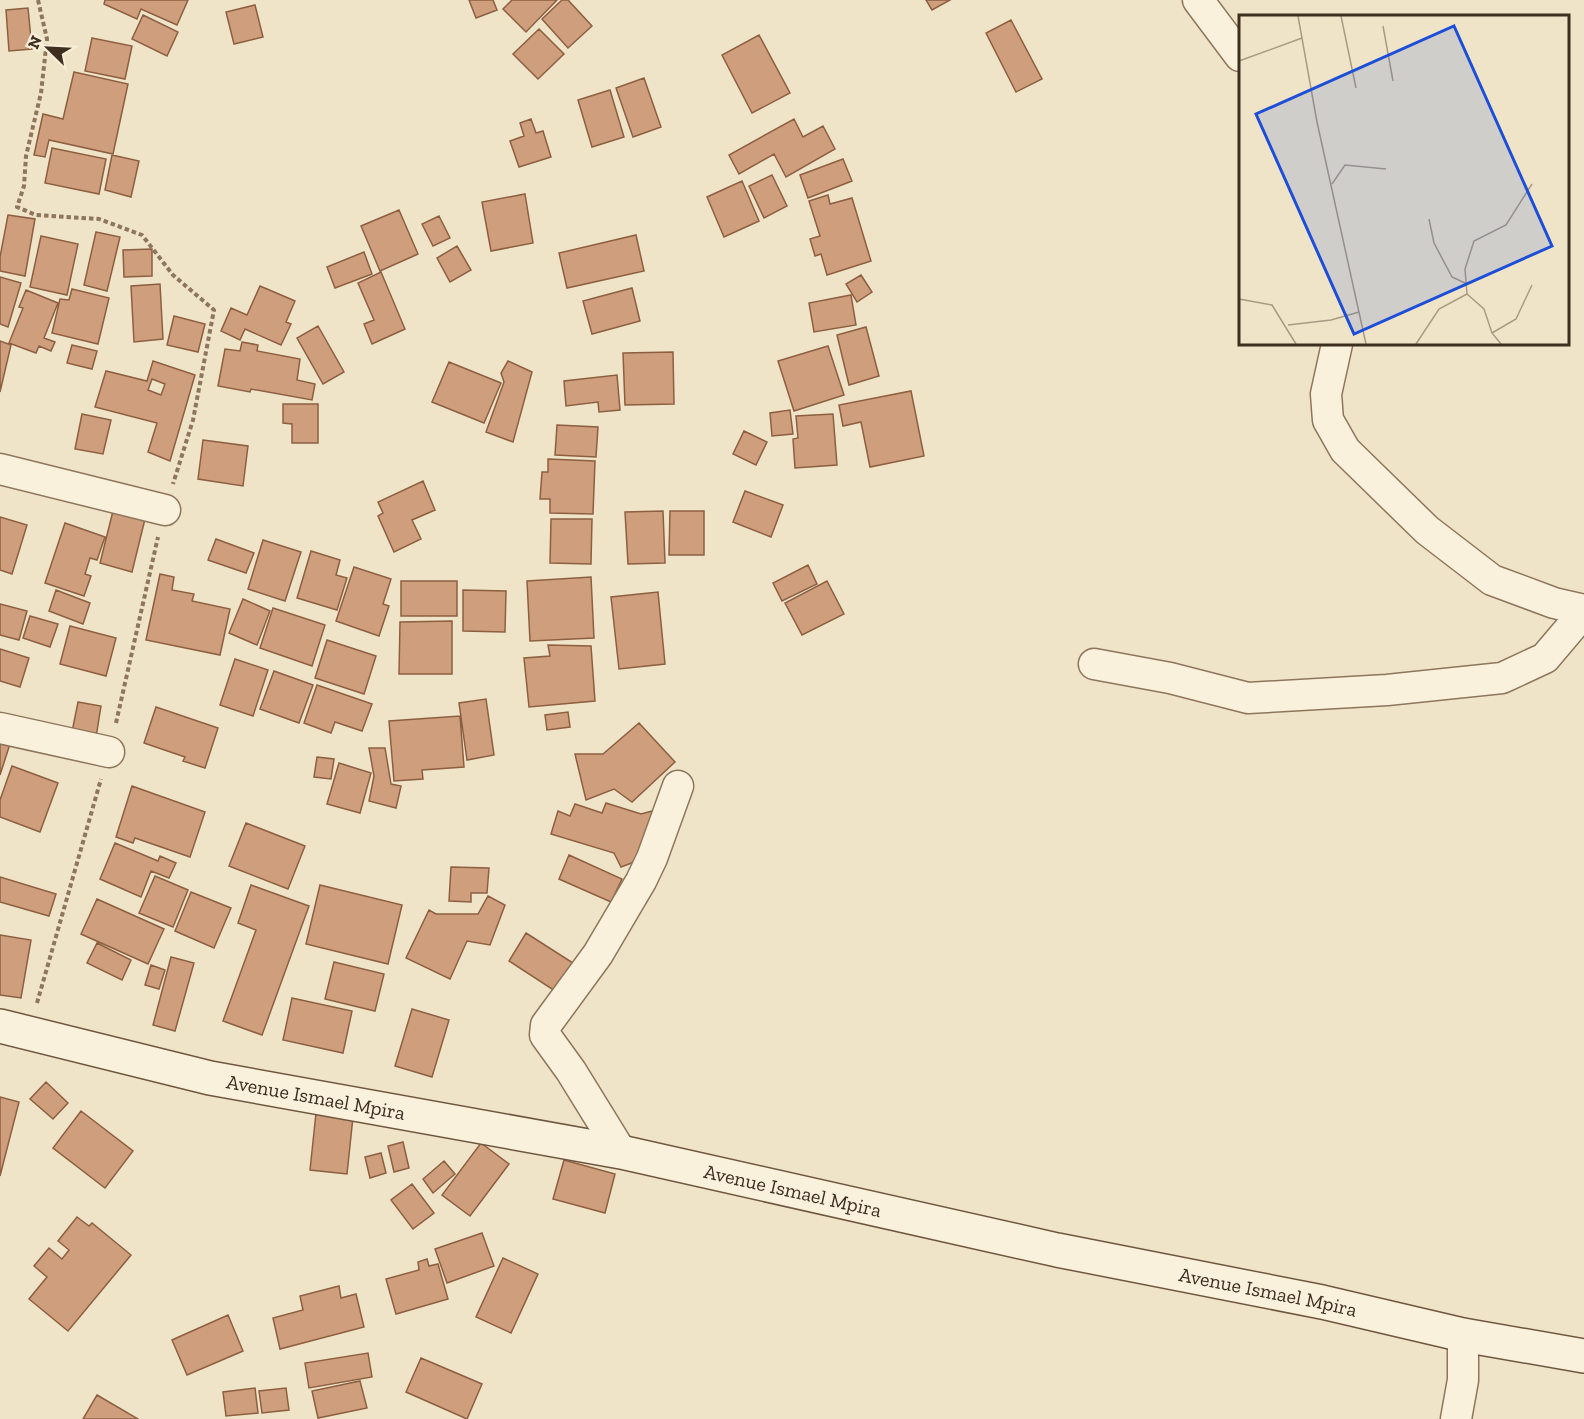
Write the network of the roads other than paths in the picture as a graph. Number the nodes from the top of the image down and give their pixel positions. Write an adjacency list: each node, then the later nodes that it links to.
1 (1198, 0): 2 (street)
2 (1239, 55)
3 (1337, 345): 6 (street)
4 (0, 469): 5 (street)
5 (165, 510)
6 (1584, 611): 7 (street)
7 (1094, 664)
8 (0, 728): 9 (street)
9 (109, 752)
10 (678, 786): 12 (street)
11 (0, 1026): 12 (main road, Avenue Ismael Mpira)
12 (621, 1152): 13 (main road, Avenue Ismael Mpira)
13 (1463, 1335): 14 (main road, Avenue Ismael Mpira); 15 (street)
14 (1584, 1356)
15 (1456, 1419)

